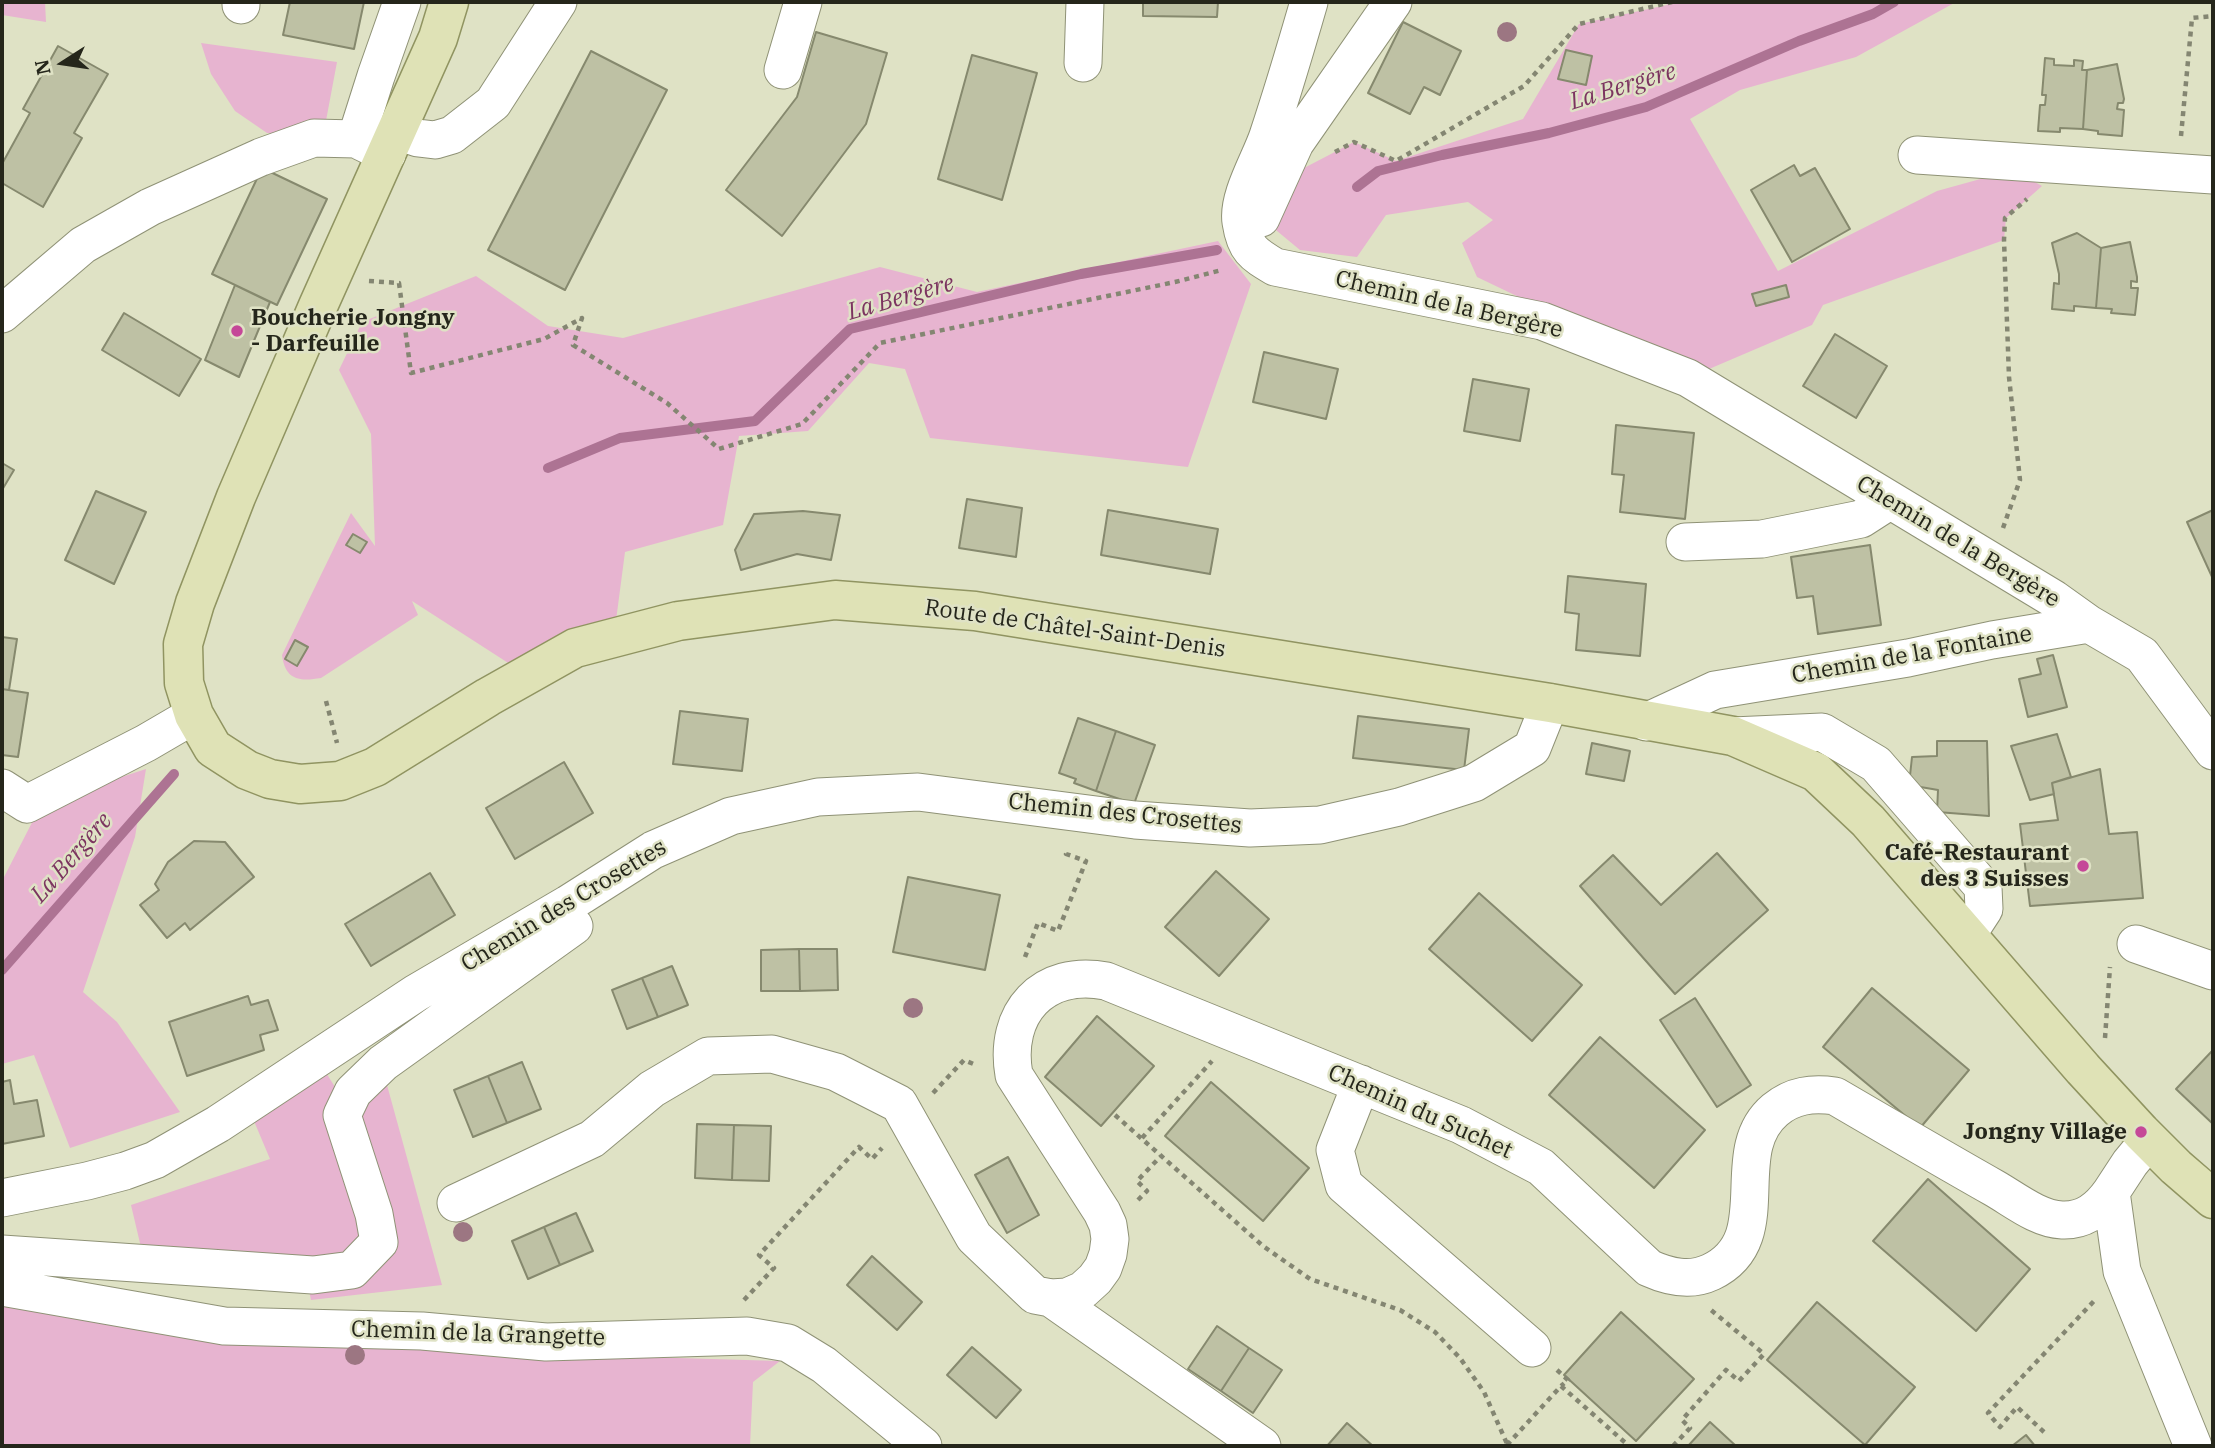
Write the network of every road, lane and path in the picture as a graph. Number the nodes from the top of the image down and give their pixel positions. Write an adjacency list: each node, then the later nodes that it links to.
1 (402, 2): 12 (street)
2 (449, 2): 12 (main road, Route de Châtel-Saint-Denis)
3 (558, 2): 12 (street)
4 (803, 2): 11 (street)
5 (1085, 2): 10 (street)
6 (1309, 2): 17 (street)
7 (1393, 2): 17 (street)
8 (1672, 2): 13 (path)
9 (2213, 16): 16 (path)
10 (1083, 63)
11 (783, 70)
12 (380, 142): 19 (street); 26 (main road, Route de Châtel-Saint-Denis)
13 (1334, 152)
14 (1917, 155): 15 (street)
15 (2045, 163): 16 (street); 22 (path)
16 (2196, 174)
17 (1248, 248): 18 (path); 20 (street, Chemin de la Bergère)
18 (372, 282)
19 (2, 314)
20 (1889, 500): 21 (street); 22 (street, Chemin de la Bergère)
21 (1685, 542)
22 (1992, 562): 23 (street, Chemin de la Bergère)
23 (2089, 624): 27 (street, Chemin de la Fontaine); 29 (street)
24 (326, 701): 28 (path)
25 (1550, 703): 26 (main road, Route de Châtel-Saint-Denis); 27 (main road, Route de Châtel-Saint-Denis); 31 (street, Chemin des Crosettes)
26 (194, 715): 30 (street)
27 (1646, 722): 40 (main road, Route de Châtel-Saint-Denis)
28 (338, 746)
29 (2213, 751)
30 (2, 788)
31 (625, 868): 42 (street, Chemin des Crosettes); 45 (street)
32 (2136, 944): 33 (street); 34 (path)
33 (2213, 971)
34 (2104, 1051)
35 (1212, 1060): 39 (path)
36 (1361, 1084): 41 (street, Chemin du Suchet); 48 (street, Chemin du Suchet); 51 (street)
37 (1115, 1115): 39 (path)
38 (908, 1119): 44 (street); 48 (street); 50 (path)
39 (1142, 1138): 55 (path)
40 (2149, 1140): 41 (street, Chemin du Suchet); 43 (main road, Route de Châtel-Saint-Denis)
41 (2111, 1192): 46 (street)
42 (2, 1198)
43 (2213, 1199)
44 (456, 1203)
45 (2, 1254)
46 (2122, 1271): 52 (path); 58 (street)
47 (2, 1287): 50 (street, Chemin de la Grangette)
48 (1051, 1298): 54 (street)
49 (1705, 1305): 57 (path)
50 (711, 1337): 53 (street, Chemin de la Grangette)
51 (1532, 1348)
52 (2044, 1432)
53 (923, 1446)
54 (1262, 1446)
55 (1507, 1446): 56 (path)
56 (1629, 1446)
57 (1673, 1446)
58 (2193, 1446)

